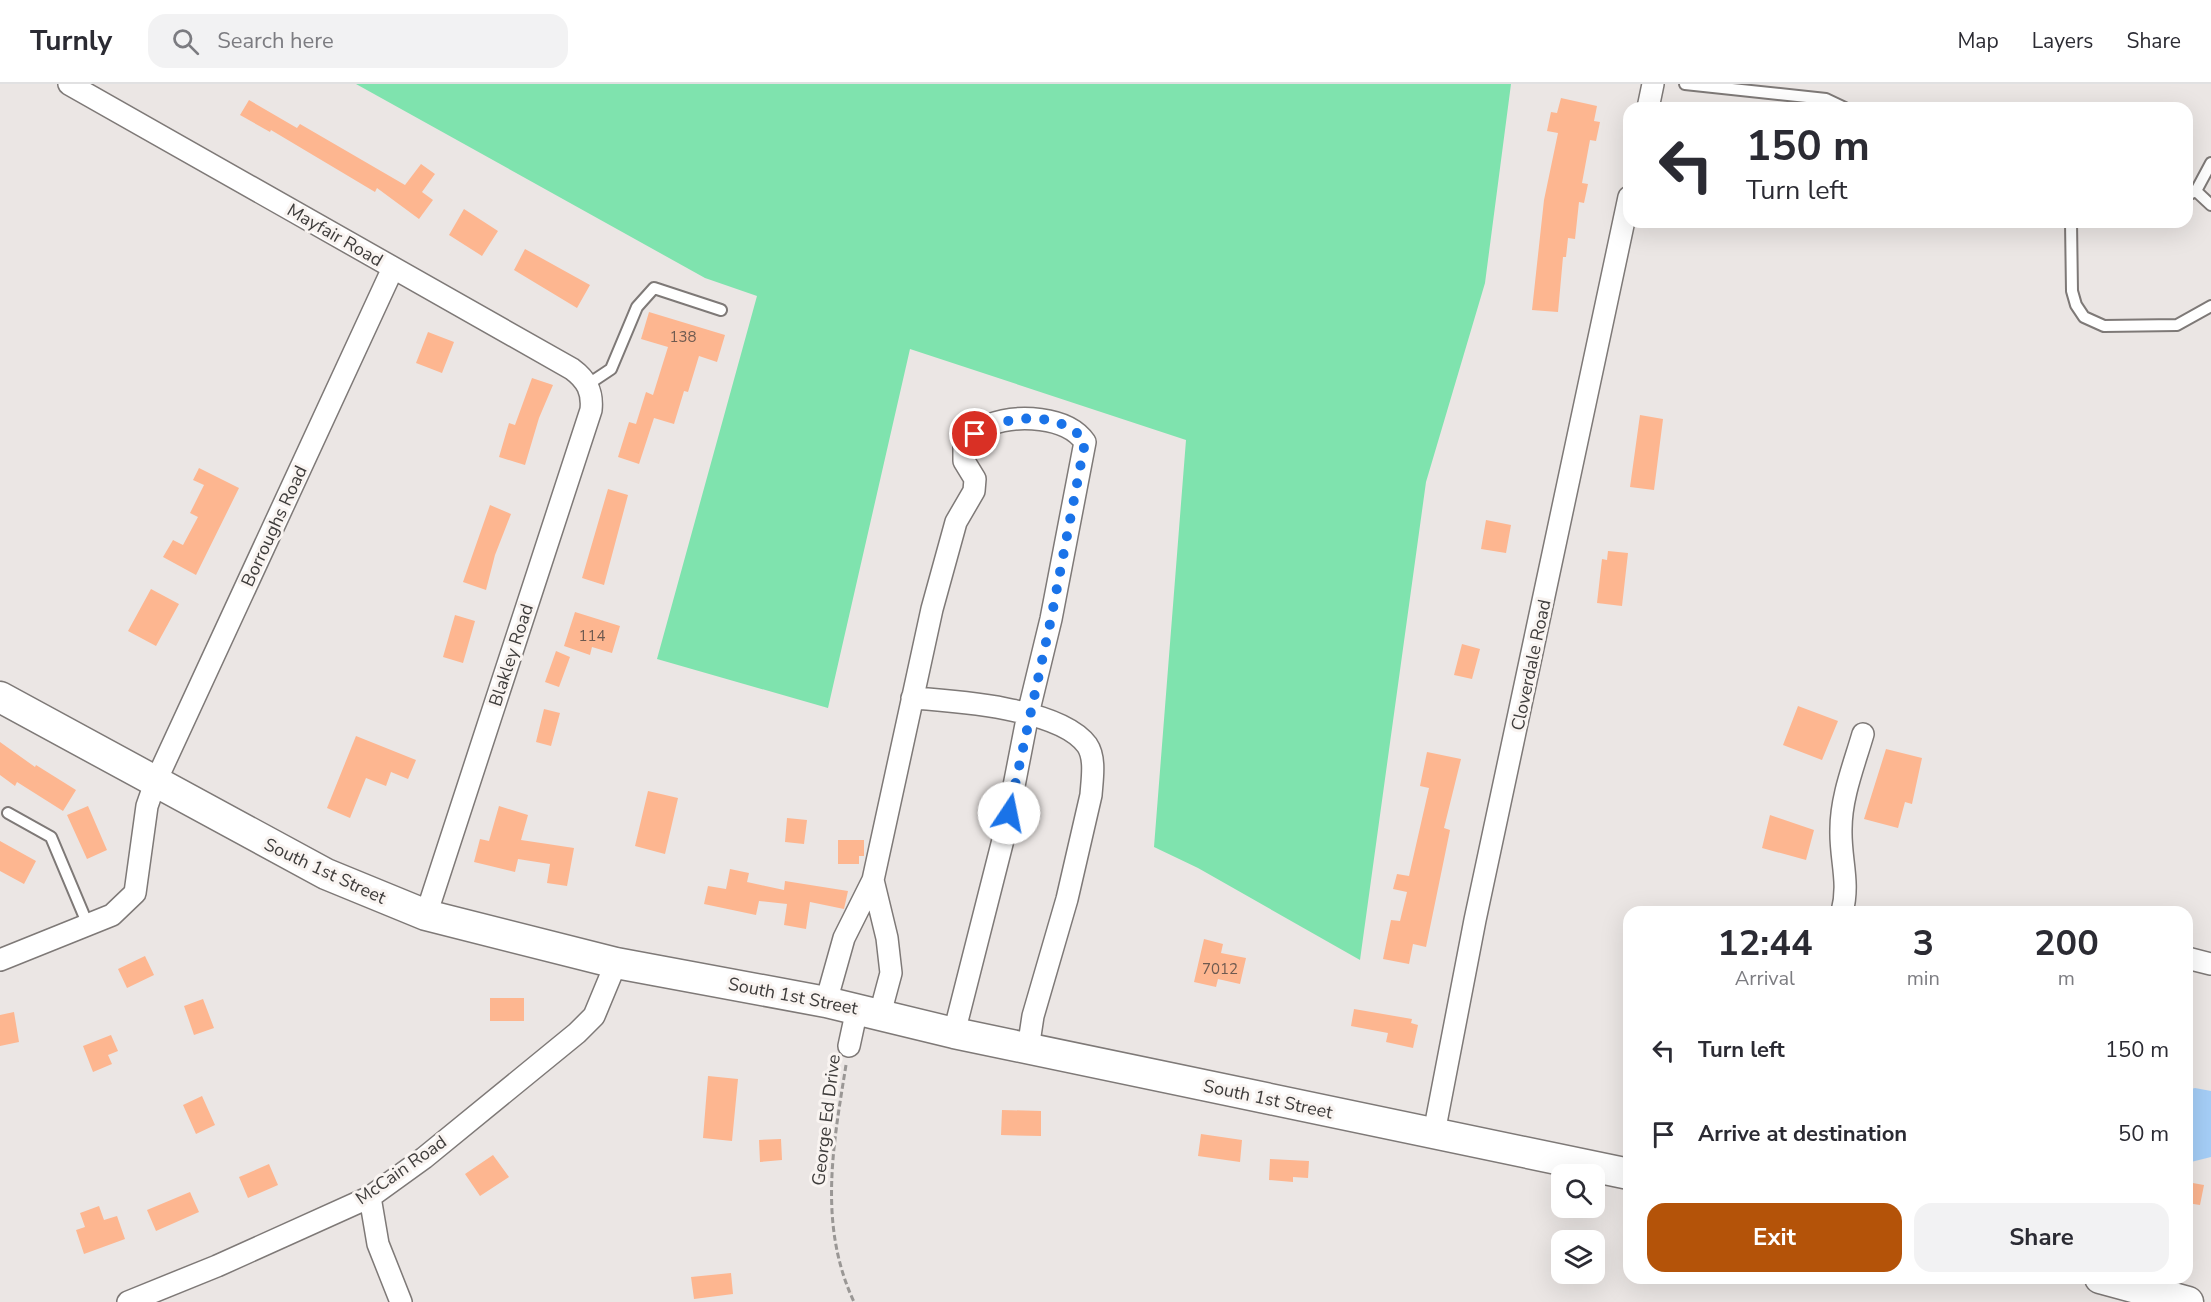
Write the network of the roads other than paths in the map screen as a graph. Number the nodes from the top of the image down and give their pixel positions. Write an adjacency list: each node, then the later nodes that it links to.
1 (69, 84): 12 (street, Mayfair Road)
2 (1653, 84): 4 (street)
3 (1685, 84): 5 (lane)
4 (1649, 102)
5 (1832, 102)
6 (2211, 163): 7 (lane)
7 (2193, 190)
8 (2193, 194): 9 (lane)
9 (2211, 205)
10 (1623, 225): 35 (street, Cloverdale Road)
11 (2071, 228): 13 (lane)
12 (393, 268): 15 (street, Mayfair Road); 20 (street, Borroughs Road)
13 (2211, 306)
14 (721, 310): 15 (lane)
15 (590, 390): 24 (street, Blakley Road)
16 (0, 697): 20 (main road, South 1st Street)
17 (912, 698): 18 (street); 18 (street); 22 (street)
18 (1028, 714): 32 (street); 34 (street)
19 (1863, 734): 23 (street)
20 (155, 783): 24 (main road, South 1st Street); 25 (street, Borroughs Road)
21 (9, 813): 25 (lane)
22 (873, 880): 30 (street); 31 (street)
23 (1843, 906)
24 (426, 915): 28 (main road, South 1st Street)
25 (88, 925): 26 (street, Borroughs Road)
26 (0, 960)
27 (2193, 960): 29 (street)
28 (616, 963): 30 (main road, South 1st Street); 37 (street, McCain Road)
29 (2211, 964)
30 (826, 1002): 31 (main road, South 1st Street)
31 (869, 1011): 32 (main road, South 1st Street); 33 (street)
32 (954, 1033): 34 (main road, South 1st Street)
33 (849, 1046)
34 (1028, 1049): 35 (main road, South 1st Street)
35 (1434, 1133): 36 (main road, South 1st Street)
36 (1623, 1173)
37 (370, 1197): 39 (street, McCain Road); 40 (street)
38 (2122, 1284): 41 (main road)
39 (128, 1302)
40 (401, 1302)
41 (2188, 1302)

